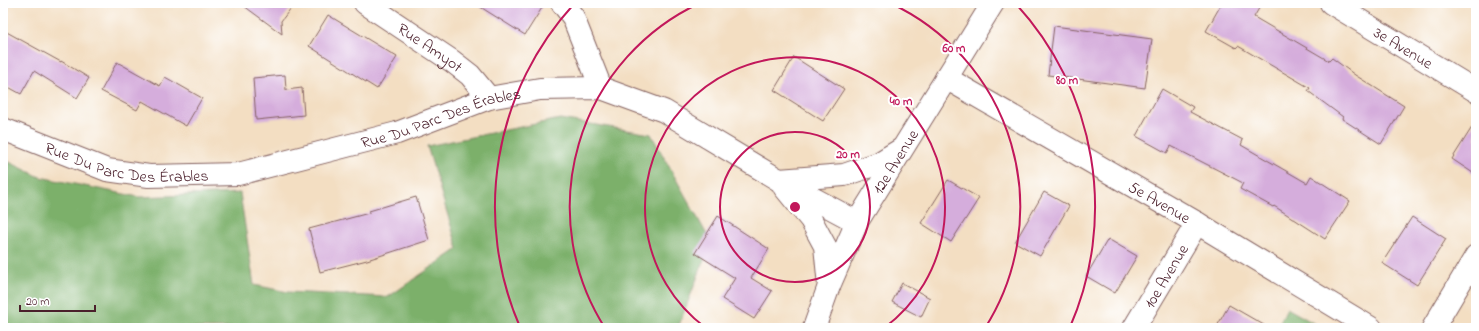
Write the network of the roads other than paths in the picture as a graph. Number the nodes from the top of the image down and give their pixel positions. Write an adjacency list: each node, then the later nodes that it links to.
1 (365, 3): 8 (street, Rue Amyot)
2 (562, 3): 6 (street)
3 (993, 3): 5 (street, 12e Avenue)
4 (1330, 3): 7 (street, 3e Avenue)
5 (946, 78): 10 (street, 12e Avenue); 13 (street, 5e Avenue)
6 (601, 88): 8 (street, Rue Du Parc Des Érables); 11 (street, Rue Du Parc Des Érables)
7 (1476, 91)
8 (489, 98): 9 (street, Rue Du Parc Des Érables)
9 (3, 129)
10 (902, 149): 11 (street); 12 (street, 12e Avenue)
11 (779, 180): 12 (street, Rue Du Parc Des Érables); 15 (street)
12 (857, 222): 15 (street, 12e Avenue)
13 (1196, 223): 17 (street, 10e Avenue); 18 (street, 5e Avenue)
14 (1476, 256): 19 (street)
15 (829, 286): 16 (street, 12e Avenue)
16 (814, 328)
17 (1134, 328)
18 (1371, 328)
19 (1433, 328)

